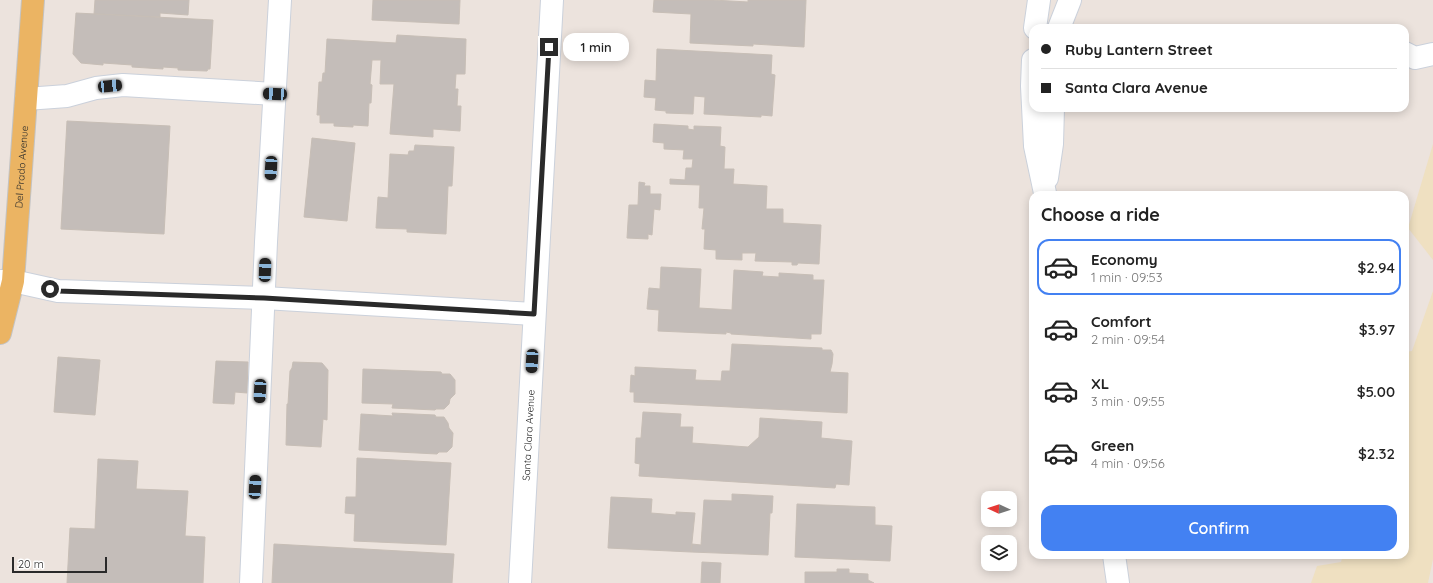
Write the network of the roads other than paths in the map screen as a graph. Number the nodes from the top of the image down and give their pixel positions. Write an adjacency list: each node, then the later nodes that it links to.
1 (33, 0): 11 (main road, Del Prado Avenue)
2 (280, 0): 10 (street)
3 (552, 0): 18 (street, Santa Clara Avenue)
4 (1039, 0): 6 (street)
5 (1070, 0): 7 (street)
6 (1036, 24)
7 (1061, 24)
8 (1433, 54): 9 (street)
9 (1409, 55)
10 (275, 94): 11 (street); 17 (street)
11 (26, 99): 16 (main road, Del Prado Avenue)
12 (1033, 112): 14 (street)
13 (1053, 112): 15 (street)
14 (1044, 191)
15 (1045, 191)
16 (7, 281): 17 (street); 19 (main road, Del Prado Avenue)
17 (264, 298): 18 (street); 21 (street)
18 (534, 314): 22 (street, Santa Clara Avenue)
19 (0, 333)
20 (1115, 559): 23 (street)
21 (251, 583)
22 (520, 583)
23 (1118, 583)

